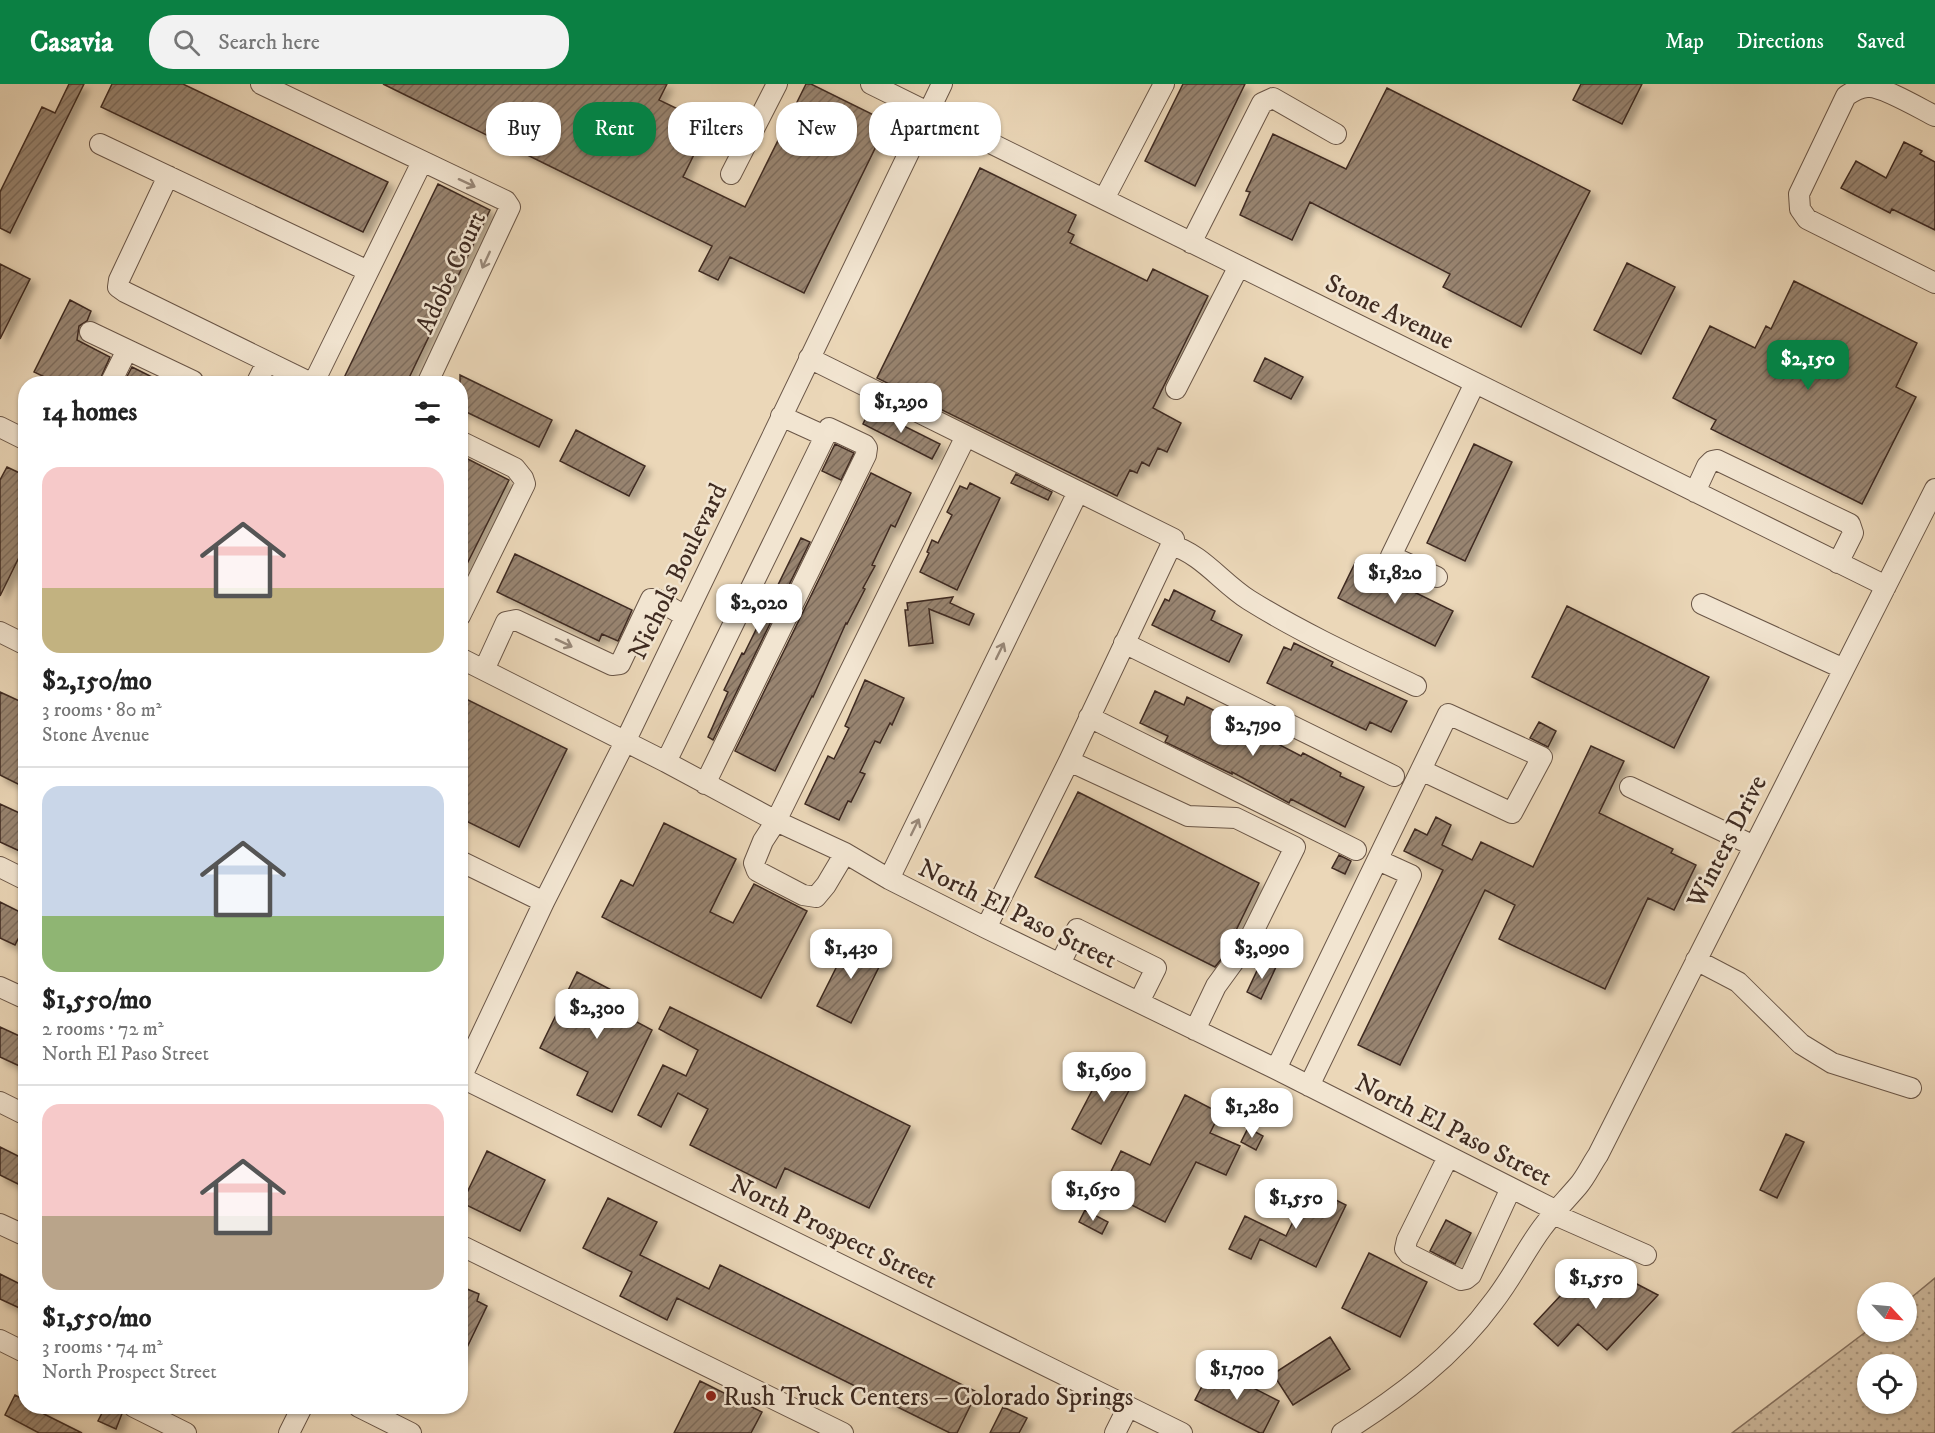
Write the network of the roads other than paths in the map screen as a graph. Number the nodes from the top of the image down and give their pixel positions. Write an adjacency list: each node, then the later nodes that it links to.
1 (261, 84): 13 (street, Adobe Court)
2 (777, 84): 14 (street)
3 (871, 84): 6 (street, Stone Avenue)
4 (942, 84): 7 (street, Nichols Boulevard)
5 (1164, 84): 16 (street)
6 (908, 102)
7 (933, 102)
8 (1935, 116): 20 (street)
9 (1336, 134): 17 (street)
10 (100, 144): 15 (street)
11 (1001, 148): 16 (street, Stone Avenue)
12 (907, 156): 23 (street, Nichols Boulevard)
13 (422, 162): 19 (street); 30 (street, Adobe Court, one-way to 30)
14 (731, 174)
15 (168, 176): 19 (street); 24 (street)
16 (1104, 199): 17 (street, Stone Avenue)
17 (1191, 243): 18 (street, Stone Avenue)
18 (1239, 266): 31 (street, Stone Avenue); 32 (street)
19 (368, 271): 29 (street)
20 (1935, 283)
21 (90, 332): 22 (street)
22 (127, 350): 25 (street); 26 (street)
23 (809, 358): 33 (street, Nichols Boulevard); 37 (street)
24 (267, 362): 27 (street); 28 (street)
25 (114, 376)
26 (182, 376)
27 (260, 376)
28 (296, 376)
29 (317, 376)
30 (431, 376)
31 (1475, 383): 41 (street, Stone Avenue); 45 (street)
32 (1176, 390)
33 (781, 416): 36 (street); 49 (street, Nichols Boulevard)
34 (0, 427): 35 (street)
35 (18, 436)
36 (825, 436): 60 (street); 63 (street)
37 (966, 436): 40 (street); 65 (street)
38 (468, 445): 47 (street)
39 (1935, 489): 42 (street, Winters Drive)
40 (1078, 492): 43 (street); 73 (street, one-way to 40)
41 (1695, 492): 44 (street, Stone Avenue); 44 (street)
42 (1929, 515): 46 (street, Winters Drive)
43 (1171, 545): 52 (street); 56 (street)
44 (1838, 563): 46 (street, Stone Avenue)
45 (1437, 577)
46 (1886, 586): 54 (street, Winters Drive)
47 (468, 600)
48 (1702, 604): 54 (street)
49 (685, 616): 55 (street, one-way to 49); 58 (street, Nichols Boulevard)
50 (0, 633): 51 (street)
51 (18, 641)
52 (1124, 643): 57 (street); 62 (street)
53 (468, 662): 55 (street, North El Paso Street)
54 (1844, 669): 66 (street, Winters Drive)
55 (484, 670): 58 (street, North El Paso Street)
56 (1416, 686)
57 (1089, 717): 59 (street); 67 (street)
58 (625, 742): 60 (street, North El Paso Street); 74 (street, Nichols Boulevard)
59 (1069, 761): 75 (street); 81 (street)
60 (666, 762): 63 (street, North El Paso Street)
61 (1421, 770): 61 (street); 69 (street)
62 (1394, 776)
63 (705, 784): 65 (street, North El Paso Street)
64 (1630, 787): 66 (street)
65 (776, 821): 68 (street, North El Paso Street); 68 (street)
66 (1754, 846): 76 (street, Winters Drive)
67 (1356, 850)
68 (845, 853): 73 (street, North El Paso Street)
69 (1378, 860): 83 (street); 85 (street)
70 (468, 865): 74 (street)
71 (0, 867): 72 (street)
72 (18, 876)
73 (889, 879): 75 (street, North El Paso Street)
74 (544, 902): 82 (street, Nichols Boulevard)
75 (986, 928): 77 (street, North El Paso Street)
76 (1696, 960): 86 (street); 91 (street, Winters Drive)
77 (1060, 964): 80 (street, North El Paso Street); 80 (street)
78 (0, 987): 79 (street)
79 (18, 995)
80 (1139, 1002): 81 (street, North El Paso Street)
81 (1195, 1030): 83 (street, North El Paso Street)
82 (468, 1064)
83 (1276, 1070): 85 (street, North El Paso Street)
84 (468, 1082): 98 (street, North Prospect Street)
85 (1309, 1086): 89 (street, North El Paso Street)
86 (1911, 1088)
87 (0, 1102): 88 (street)
88 (18, 1111)
89 (1448, 1156): 90 (street, North El Paso Street); 90 (street)
90 (1512, 1188): 91 (street, North El Paso Street)
91 (1554, 1212): 95 (street, North El Paso Street); 108 (street)
92 (0, 1224): 93 (street)
93 (18, 1232)
94 (468, 1249): 105 (street)
95 (1646, 1255)
96 (0, 1340): 97 (street)
97 (18, 1349)
98 (1128, 1407): 106 (street); 107 (street, North Prospect Street)
99 (148, 1414): 102 (street)
100 (298, 1414): 103 (street)
101 (373, 1414): 104 (street)
102 (186, 1433)
103 (289, 1433)
104 (411, 1433)
105 (843, 1433)
106 (1115, 1433)
107 (1182, 1433)
108 (1342, 1433)

